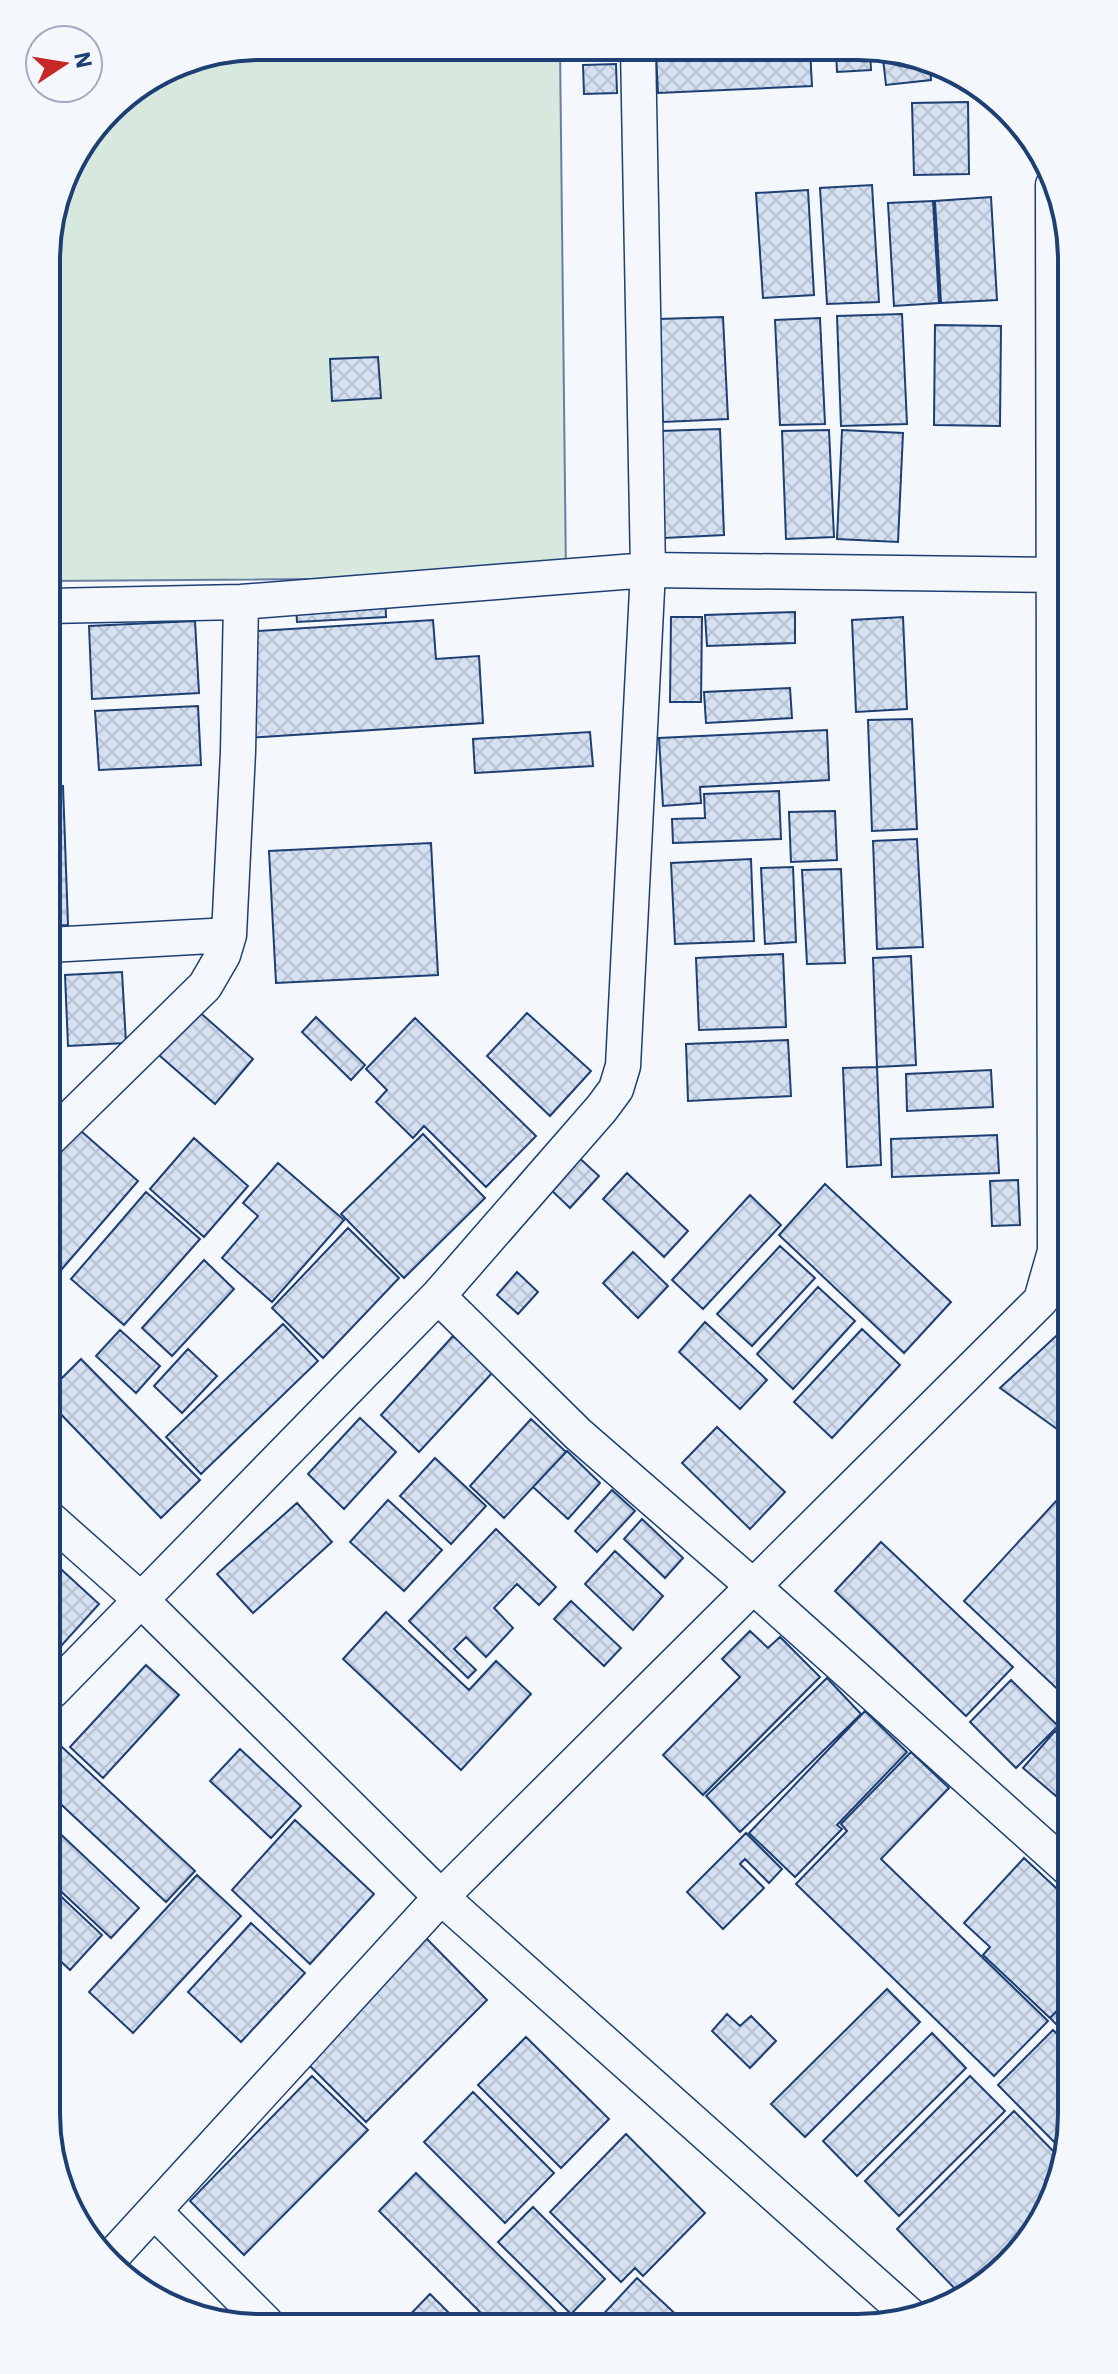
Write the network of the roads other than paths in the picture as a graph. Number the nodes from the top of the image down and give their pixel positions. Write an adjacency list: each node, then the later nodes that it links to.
1 (638, 60): 4 (street)
2 (1054, 222): 3 (street)
3 (1058, 429)
4 (648, 570): 5 (street); 6 (street); 12 (street)
5 (1058, 575)
6 (241, 602): 7 (street); 8 (street)
7 (60, 606)
8 (229, 935): 9 (street); 10 (street)
9 (60, 944)
10 (60, 1128)
11 (1058, 1263): 14 (street)
12 (438, 1296): 14 (street); 15 (street)
13 (60, 1528): 15 (street)
14 (754, 1587): 17 (street); 18 (street)
15 (140, 1599): 16 (street); 18 (street)
16 (60, 1683)
17 (1058, 1859)
18 (441, 1897): 19 (street); 21 (street)
19 (155, 2212): 20 (street); 22 (street)
20 (116, 2252)
21 (902, 2309)
22 (257, 2314)

